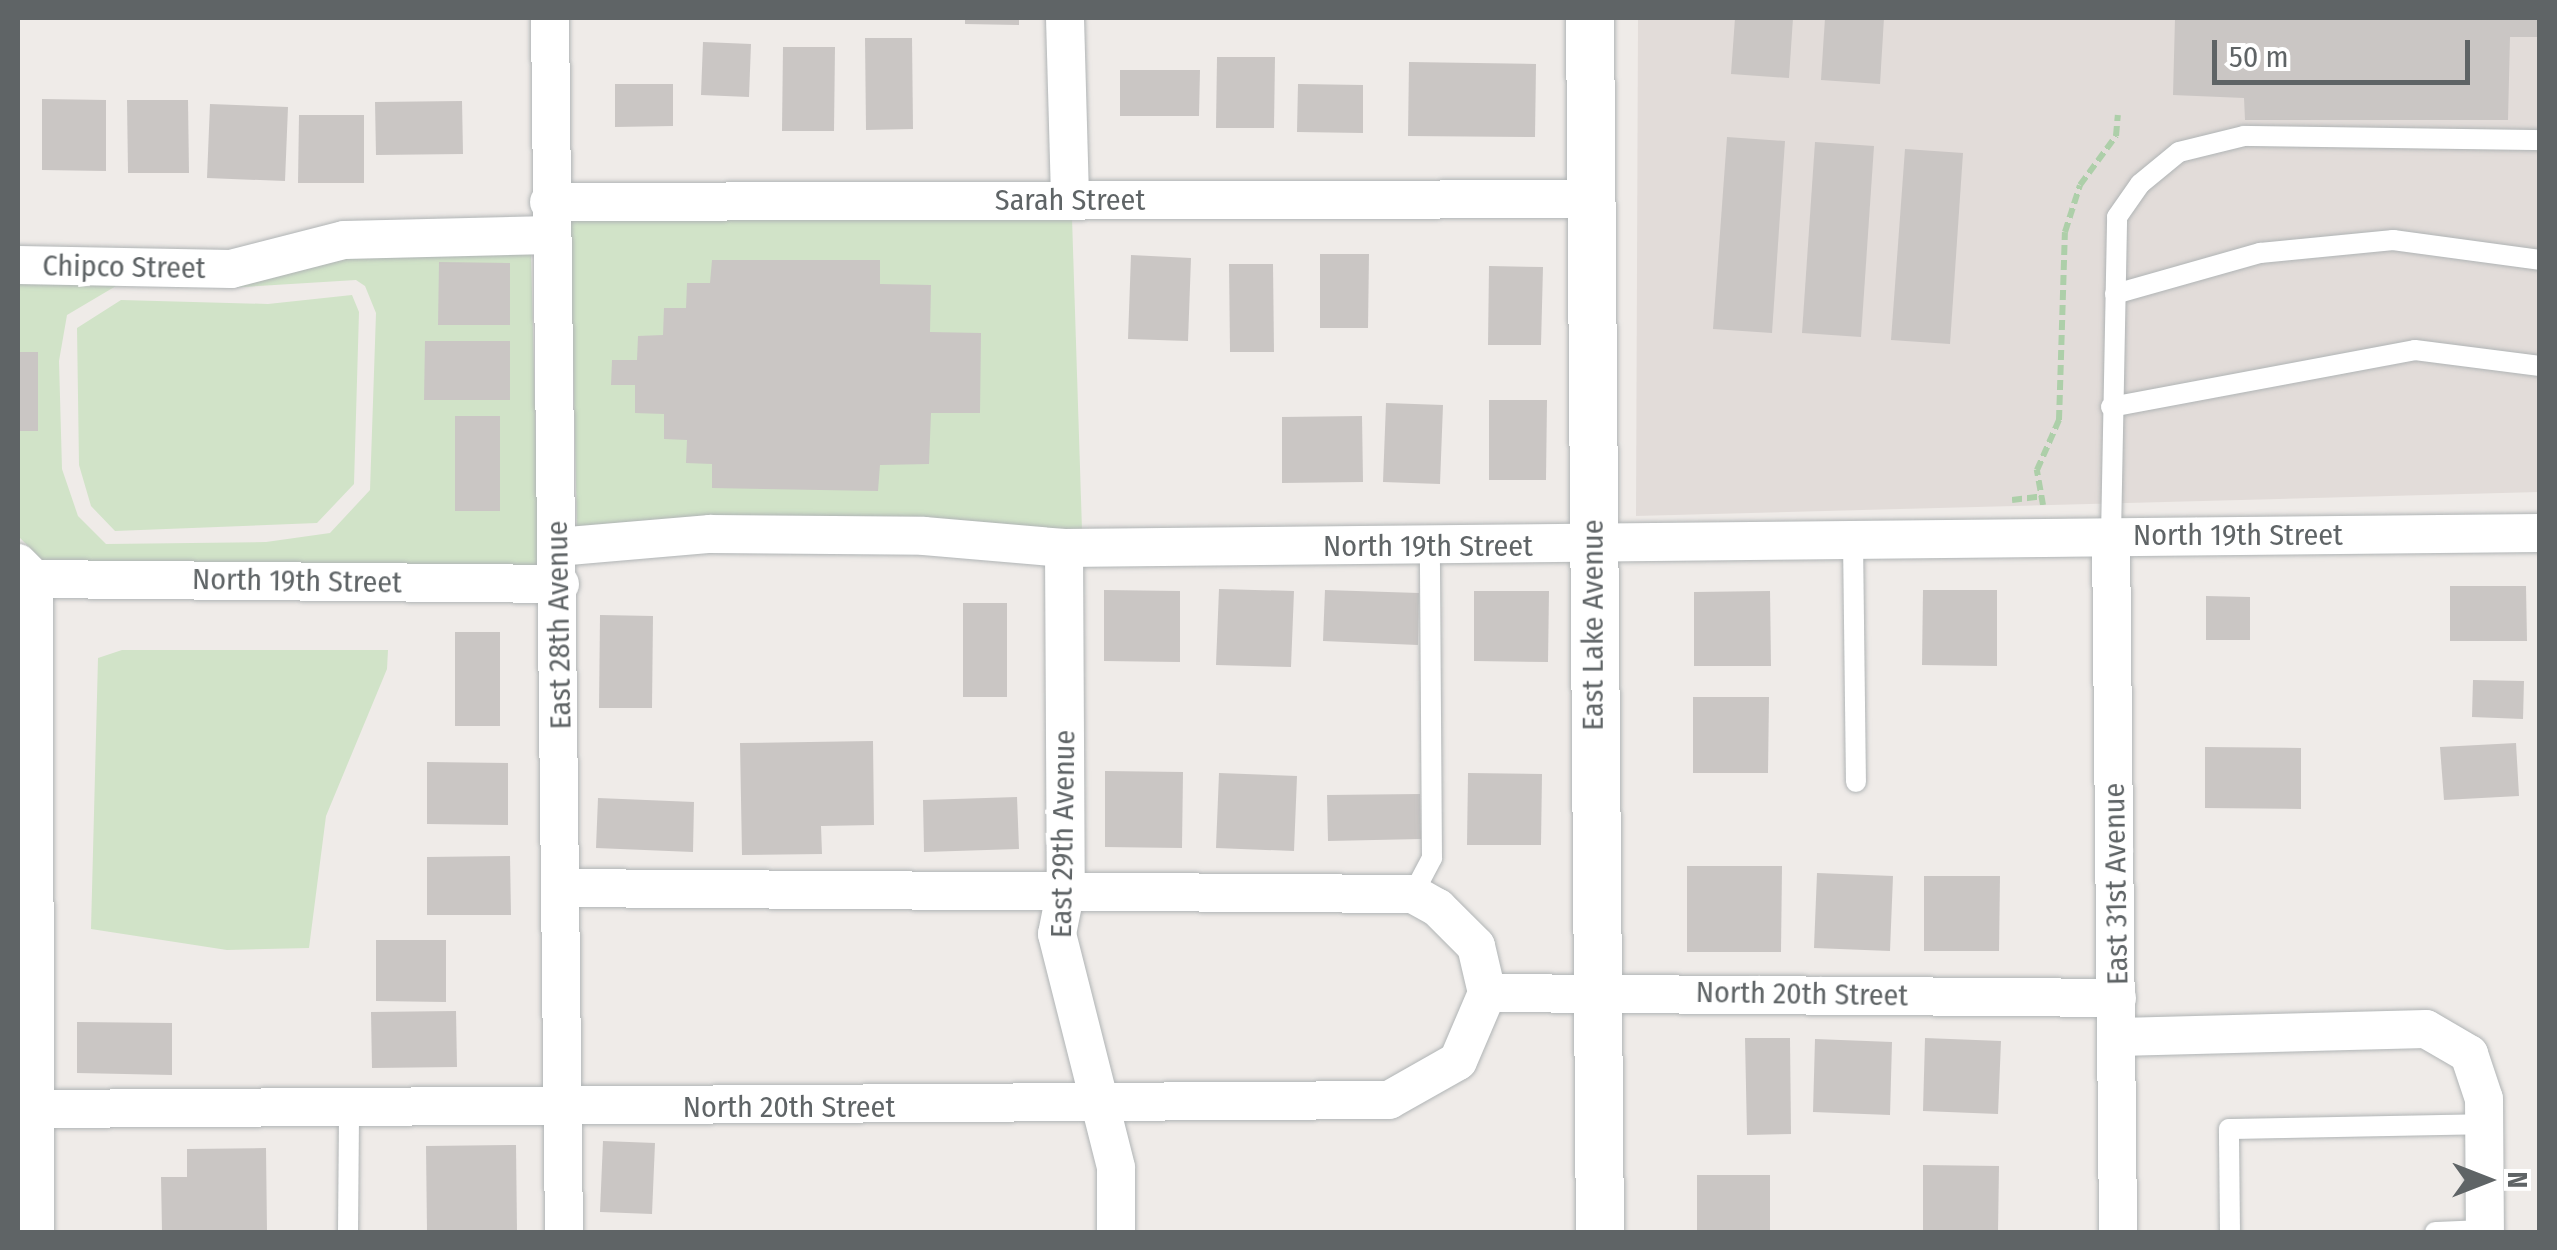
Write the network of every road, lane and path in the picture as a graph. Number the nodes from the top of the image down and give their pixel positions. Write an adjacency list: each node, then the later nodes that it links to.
1 (550, 18): 8 (street, East 28th Avenue)
2 (1065, 18): 6 (street)
3 (1590, 18): 7 (street, East Lake Avenue)
4 (2118, 115): 15 (path)
5 (2540, 140): 12 (lane)
6 (1070, 200): 7 (street, Sarah Street); 8 (street, Sarah Street)
7 (1591, 200): 19 (street, East Lake Avenue)
8 (550, 218): 11 (street, Sarah Street); 22 (street, East 28th Avenue)
9 (2540, 260): 12 (lane)
10 (18, 265): 11 (street, Chipco Street)
11 (231, 268)
12 (2114, 294): 14 (lane)
13 (2540, 366): 14 (lane)
14 (2110, 407): 17 (lane)
15 (2049, 508)
16 (2540, 532): 17 (street, North 19th Street)
17 (2111, 536): 18 (street, North 19th Street); 30 (street, East 31st Avenue)
18 (1853, 540): 19 (street, North 19th Street); 24 (lane)
19 (1592, 545): 20 (street, North 19th Street); 28 (street, East Lake Avenue)
20 (1430, 546): 21 (street, North 19th Street); 27 (lane)
21 (1064, 548): 22 (street, North 19th Street); 26 (street, East 29th Avenue)
22 (559, 566): 23 (street, North 19th Street); 25 (street, East 28th Avenue)
23 (26, 571): 33 (street)
24 (1856, 782)
25 (562, 888): 26 (street); 35 (street, East 28th Avenue)
26 (1066, 889): 27 (street); 32 (street, East 29th Avenue)
27 (1413, 894): 29 (street)
28 (1596, 991): 29 (street, North 20th Street); 30 (street, North 20th Street); 42 (street, East Lake Avenue)
29 (1487, 993): 32 (street, North 20th Street)
30 (2118, 998): 31 (street, East 31st Avenue)
31 (2118, 1037): 36 (street); 43 (street, East 31st Avenue)
32 (1100, 1106): 35 (street, North 20th Street); 41 (street, East 29th Avenue)
33 (35, 1108): 34 (street, North 20th Street); 38 (street)
34 (349, 1108): 35 (street, North 20th Street); 39 (lane)
35 (564, 1108): 40 (street, East 28th Avenue)
36 (2484, 1112): 37 (street); 44 (lane)
37 (2485, 1231): 45 (lane)
38 (35, 1232)
39 (348, 1232)
40 (564, 1232)
41 (1116, 1232)
42 (1600, 1232)
43 (2118, 1232)
44 (2230, 1232)
45 (2435, 1232)

